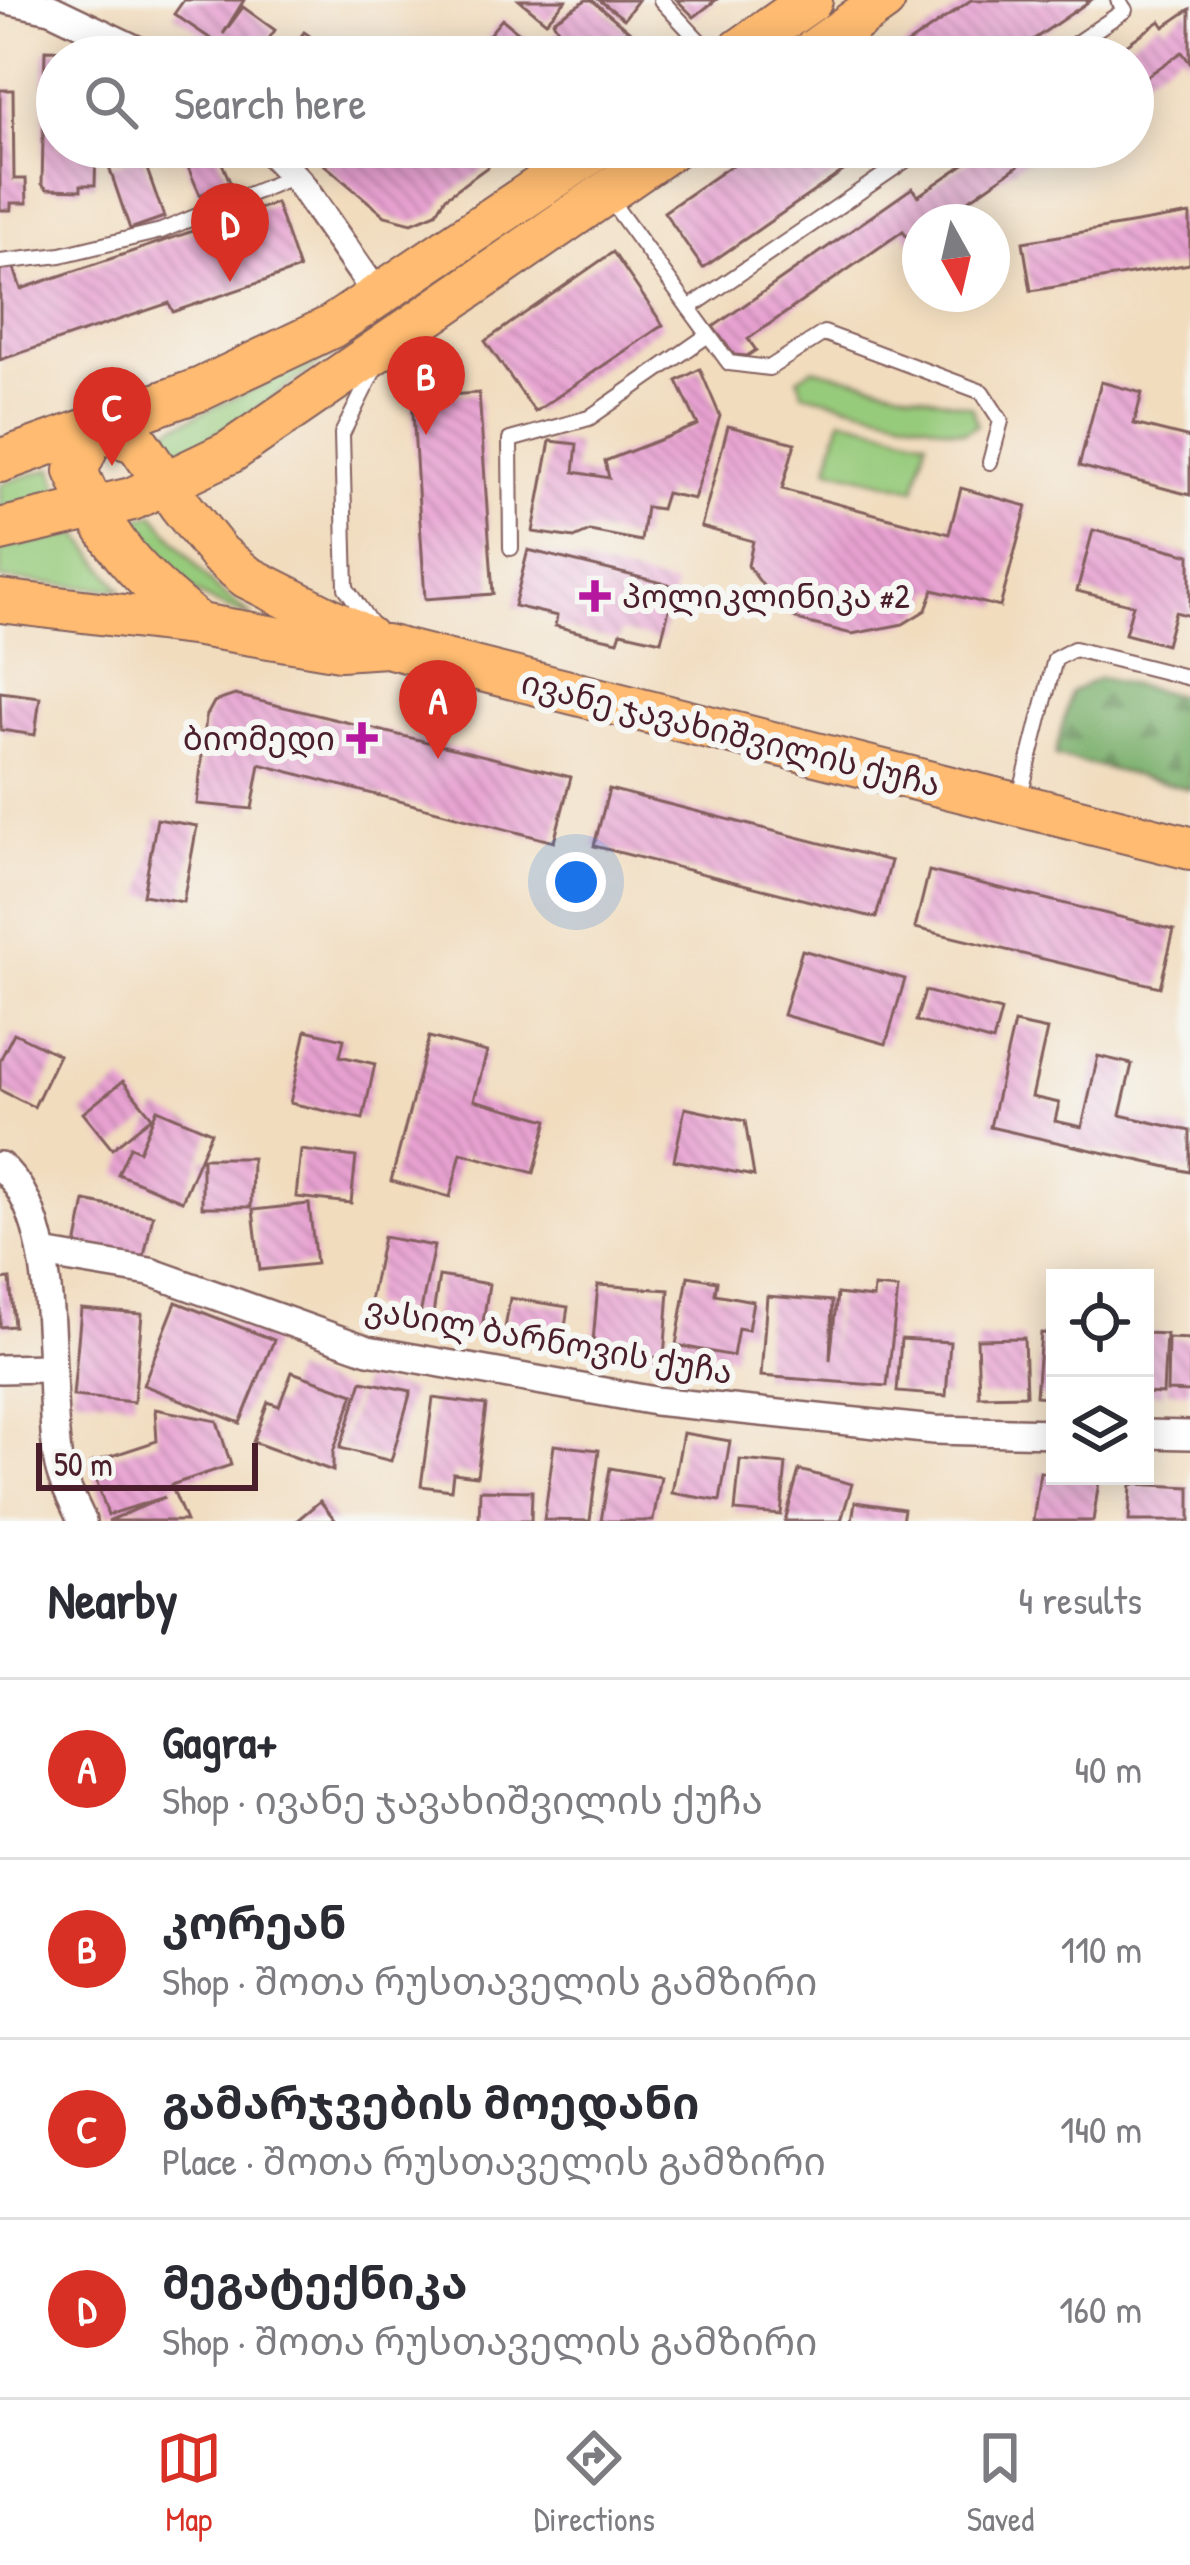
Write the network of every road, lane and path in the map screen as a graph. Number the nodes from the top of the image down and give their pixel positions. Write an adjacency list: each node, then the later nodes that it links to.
1 (8, 0): 7 (street)
2 (661, 0): 8 (lane)
3 (884, 0): 10 (main road)
4 (1139, 0): 5 (lane)
5 (1122, 5): 11 (lane)
6 (789, 10): 9 (main road)
7 (107, 36)
8 (695, 36)
9 (756, 36)
10 (834, 36)
11 (1083, 36)
12 (286, 168): 16 (street)
13 (569, 168): 19 (main road)
14 (642, 168): 17 (main road)
15 (894, 168): 20 (lane)
16 (294, 176): 18 (lane); 19 (street)
17 (604, 193): 20 (lane); 22 (main road)
18 (0, 262)
19 (380, 299): 23 (main road)
20 (689, 308): 21 (lane)
21 (708, 335): 25 (lane); 29 (lane)
22 (386, 347): 26 (main road); 32 (lane)
23 (95, 429): 24 (main road); 26 (main road); 27 (main road)
24 (0, 460)
25 (990, 462)
26 (166, 486): 27 (main road); 32 (main road)
27 (93, 510): 28 (main road); 31 (main road)
28 (0, 530)
29 (511, 548)
30 (0, 601): 31 (main road, ივანე ჯავახიშვილის ქუჩა)
31 (199, 625): 32 (main road, ივანე ჯავახიშვილის ქუჩა)
32 (386, 646): 34 (main road, ივანე ჯავახიშვილის ქუჩა)
33 (1190, 678): 34 (lane)
34 (1018, 805): 35 (main road, ივანე ჯავახიშვილის ქუჩა)
35 (1190, 848)
36 (0, 1166): 37 (street)
37 (43, 1254): 38 (street); 40 (street, ვასილ ბარნოვის ქუჩა)
38 (48, 1368): 39 (street); 43 (street)
39 (0, 1369)
40 (1046, 1433)
41 (1154, 1435): 42 (street)
42 (1190, 1436)
43 (82, 1521)

